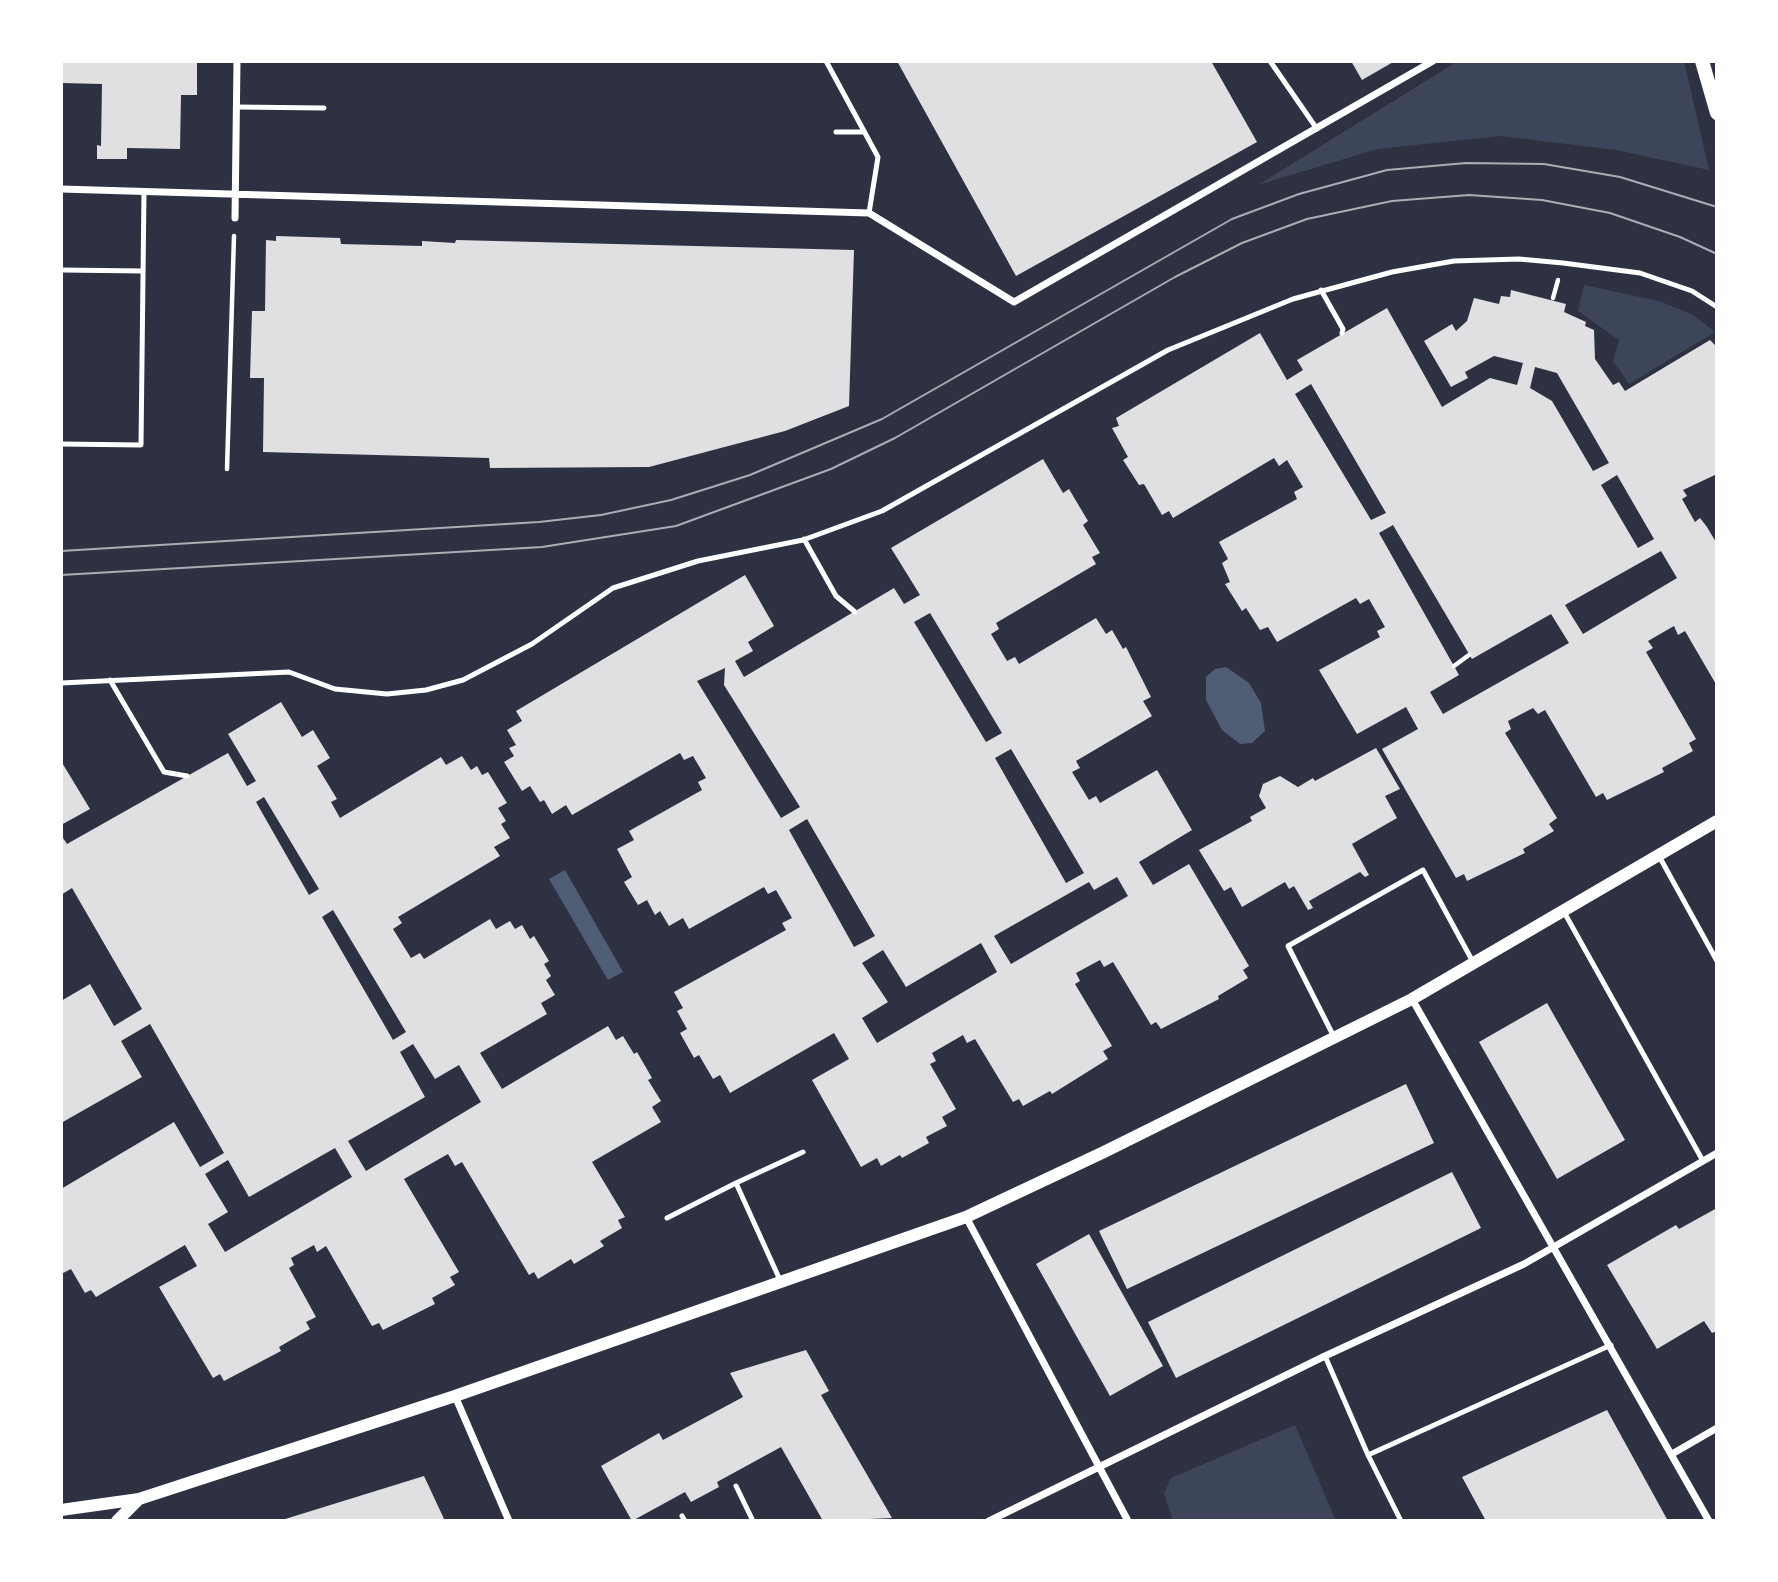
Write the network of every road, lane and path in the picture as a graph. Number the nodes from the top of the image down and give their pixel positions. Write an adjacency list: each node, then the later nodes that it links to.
1 (237, 61): 6 (street)
2 (826, 61): 11 (lane)
3 (1270, 61): 9 (lane)
4 (1433, 61): 9 (street)
5 (1702, 61): 8 (main road)
6 (237, 107): 7 (lane); 14 (street)
7 (324, 108)
8 (1717, 113)
9 (1317, 129): 15 (street)
10 (836, 132): 11 (lane)
11 (864, 132): 15 (lane)
12 (61, 189): 13 (street)
13 (144, 192): 14 (street); 19 (lane)
14 (235, 194): 15 (street); 16 (street)
15 (869, 213)
16 (235, 218)
17 (233, 259): 26 (path)
18 (61, 270): 19 (lane)
19 (143, 271): 25 (lane)
20 (1558, 280): 22 (path)
21 (1321, 290): 23 (lane); 24 (lane); 27 (lane)
22 (1553, 298)
23 (1717, 307)
24 (1342, 333)
25 (61, 444)
26 (227, 469)
27 (804, 539): 28 (lane); 31 (lane)
28 (855, 612)
29 (1469, 655): 30 (path)
30 (1454, 666)
31 (110, 680): 32 (lane); 33 (lane)
32 (61, 683)
33 (187, 776)
34 (1717, 821): 35 (street)
35 (1659, 856): 36 (street); 37 (lane)
36 (1564, 912): 38 (street); 43 (lane)
37 (1717, 961)
38 (1474, 964): 39 (street); 40 (lane)
39 (1412, 999): 40 (street); 47 (street)
40 (1335, 1040): 45 (street)
41 (803, 1152): 44 (lane)
42 (1717, 1153): 43 (street)
43 (1703, 1161): 47 (street)
44 (736, 1183): 46 (lane); 48 (lane)
45 (965, 1217): 48 (street); 55 (street)
46 (667, 1218)
47 (1554, 1246): 49 (street); 50 (street)
48 (781, 1283): 51 (street)
49 (1611, 1345): 53 (street); 54 (lane)
50 (1325, 1356): 54 (lane); 55 (street)
51 (455, 1396): 57 (street); 60 (street)
52 (1717, 1428): 53 (street)
53 (1672, 1454): 65 (street)
54 (1368, 1455): 64 (lane)
55 (1099, 1467): 62 (street); 63 (street)
56 (736, 1486): 61 (lane)
57 (139, 1499): 58 (street); 59 (street)
58 (61, 1510)
59 (117, 1521)
60 (509, 1521)
61 (754, 1521)
62 (989, 1521)
63 (1128, 1521)
64 (1401, 1521)
65 (1709, 1521)

